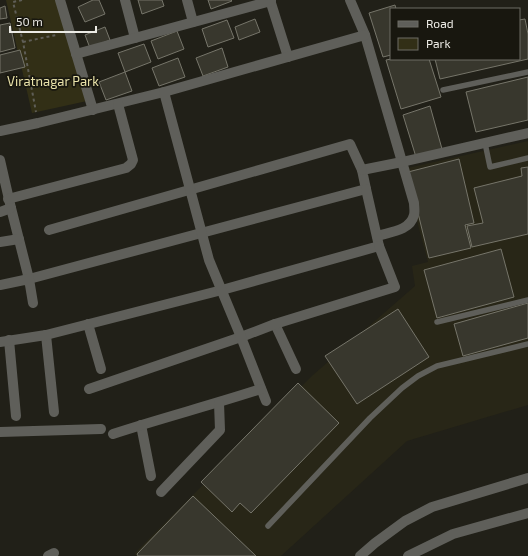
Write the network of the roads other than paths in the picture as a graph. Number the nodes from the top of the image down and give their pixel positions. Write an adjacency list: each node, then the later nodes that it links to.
1 (60, 0): 9 (street)
2 (124, 0): 8 (street)
3 (187, 0): 6 (street)
4 (271, 0): 6 (street); 10 (street)
5 (350, 0): 7 (street)
6 (193, 22): 8 (street)
7 (365, 35): 10 (street); 20 (street)
8 (135, 38): 9 (street)
9 (76, 54): 15 (street)
10 (288, 57): 13 (street)
11 (528, 72): 12 (lane)
12 (443, 90)
13 (164, 92): 14 (street); 24 (street)
14 (118, 104): 15 (street); 25 (street)
15 (93, 110): 16 (street)
16 (0, 131)
17 (528, 133): 18 (street)
18 (485, 143): 19 (lane); 20 (street)
19 (528, 158)
20 (402, 162): 22 (street); 29 (street)
21 (0, 164): 25 (street)
22 (362, 170): 23 (street); 24 (street)
23 (366, 189): 28 (street); 29 (street)
24 (191, 190): 27 (street); 28 (street)
25 (10, 204): 26 (street); 30 (street)
26 (0, 212)
27 (49, 230)
28 (202, 233): 33 (street); 35 (street)
29 (377, 236): 32 (street)
30 (19, 239): 31 (street); 33 (street)
31 (0, 242)
32 (380, 246): 35 (street); 40 (street)
33 (29, 279): 34 (street); 37 (street)
34 (0, 285)
35 (222, 290): 39 (street); 42 (street)
36 (528, 300): 38 (lane)
37 (33, 303)
38 (437, 322)
39 (88, 324): 41 (street); 45 (street)
40 (275, 324): 42 (street); 46 (street)
41 (46, 335): 43 (street); 51 (street)
42 (241, 337): 47 (street); 48 (street)
43 (4, 341): 52 (street)
44 (528, 344): 61 (lane)
45 (101, 369)
46 (296, 369)
47 (89, 389)
48 (261, 389): 49 (street); 50 (street)
49 (266, 401)
50 (220, 403): 53 (street); 59 (street)
51 (54, 412)
52 (16, 416)
53 (141, 425): 56 (street); 57 (street)
54 (101, 429): 55 (street)
55 (0, 432)
56 (113, 434)
57 (151, 476)
58 (528, 478): 62 (street)
59 (161, 492)
60 (528, 513): 63 (street)
61 (268, 526)
62 (360, 556)
63 (408, 556)

